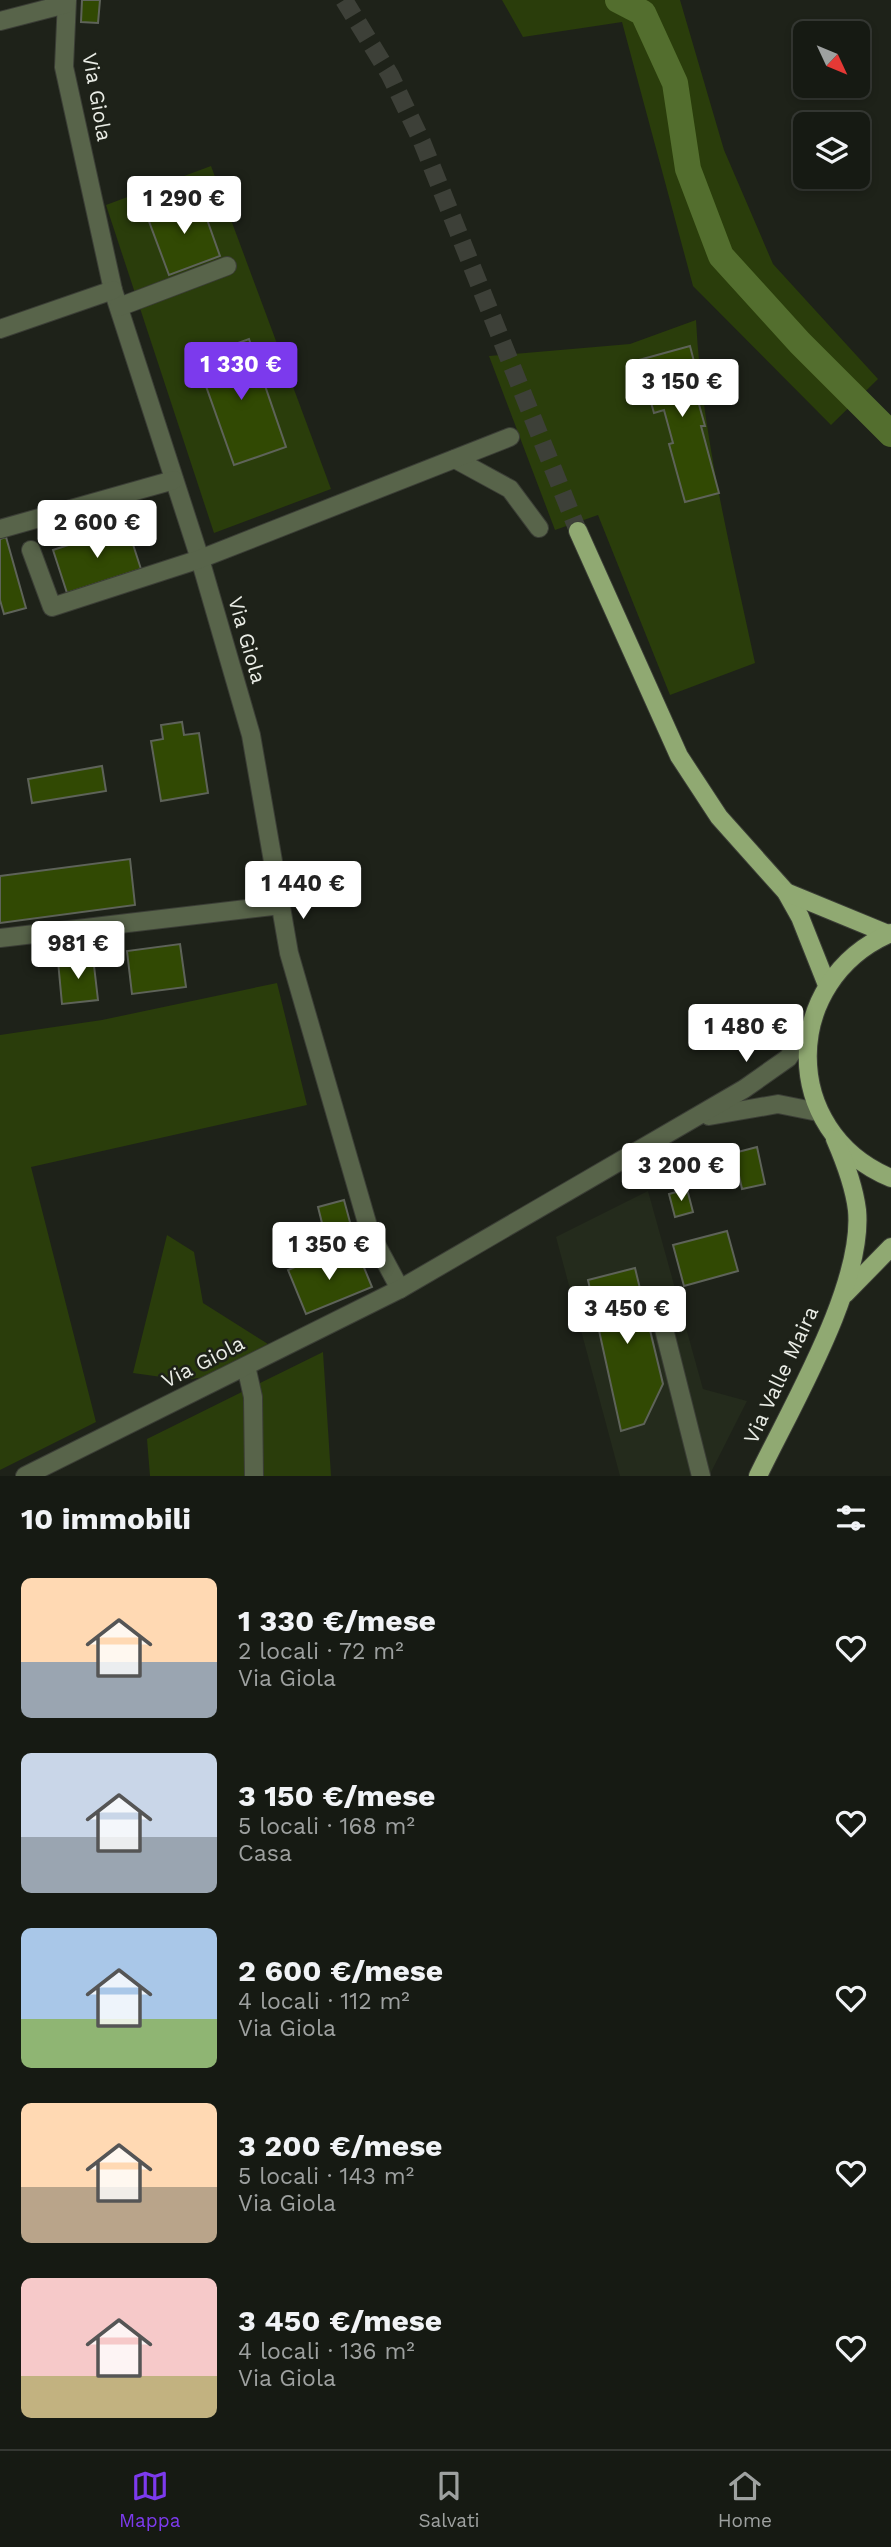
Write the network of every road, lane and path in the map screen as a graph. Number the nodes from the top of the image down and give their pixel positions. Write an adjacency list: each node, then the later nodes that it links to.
1 (66, 2): 2 (street); 4 (street, Via Giola)
2 (0, 20)
3 (227, 266): 4 (street)
4 (116, 299): 5 (street); 8 (street, Via Giola)
5 (0, 329)
6 (510, 437): 7 (street)
7 (455, 459): 9 (street); 13 (street)
8 (174, 480): 10 (street); 13 (street, Via Giola)
9 (540, 528)
10 (0, 529)
11 (578, 531): 14 (main road)
12 (31, 550): 13 (street)
13 (200, 559): 15 (street, Via Giola)
14 (786, 892): 16 (main road); 18 (main road)
15 (281, 905): 17 (street); 25 (street, Via Giola)
16 (890, 934): 18 (main road)
17 (0, 938)
18 (827, 985): 19 (main road)
19 (809, 1028): 20 (main road); 21 (street, Via Giola)
20 (818, 1112): 21 (street); 22 (main road)
21 (699, 1118): 25 (street, Via Giola)
22 (835, 1139): 23 (main road); 26 (main road, Via Valle Maira)
23 (891, 1178)
24 (891, 1247): 26 (main road, Via Valle Maira)
25 (400, 1289): 28 (street, Via Giola)
26 (845, 1294): 32 (main road, Via Valle Maira)
27 (664, 1329): 31 (street)
28 (246, 1366): 29 (street, Via Giola); 30 (street)
29 (25, 1476)
30 (254, 1476)
31 (701, 1476)
32 (758, 1476)

